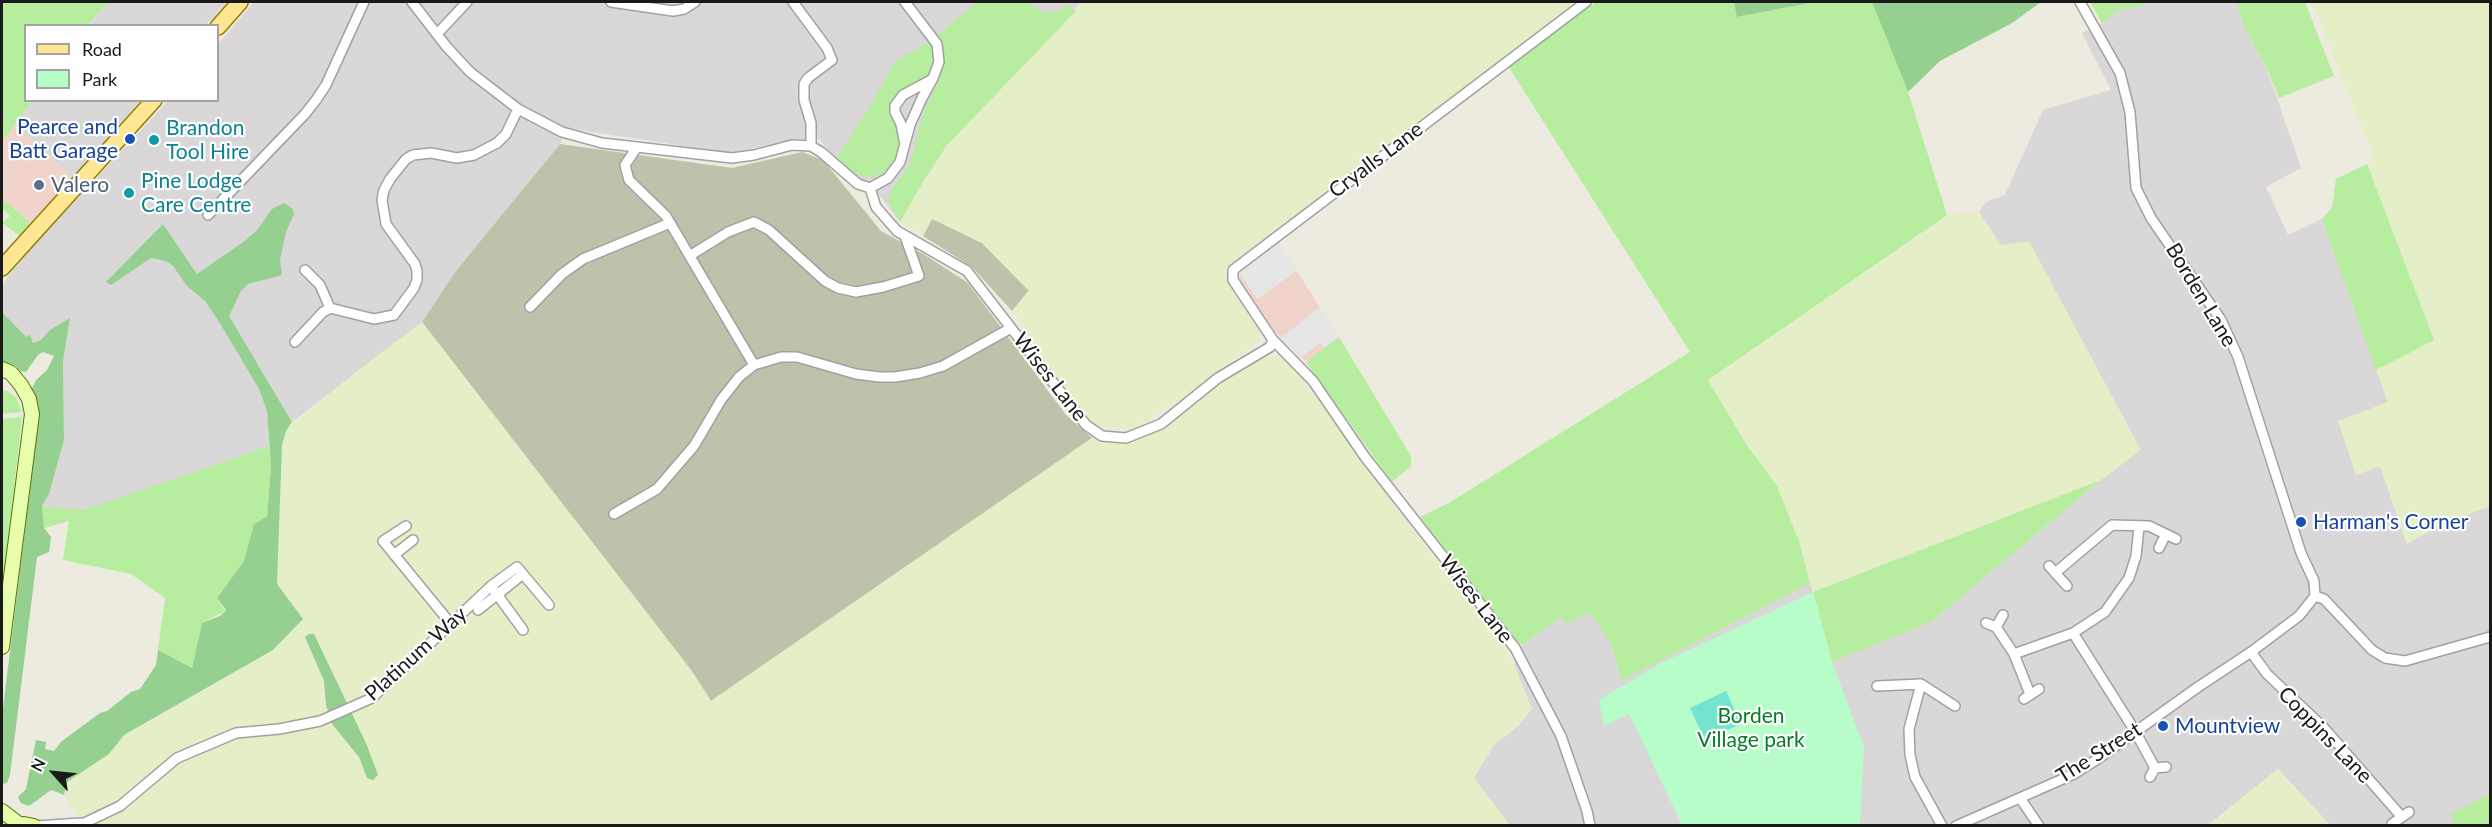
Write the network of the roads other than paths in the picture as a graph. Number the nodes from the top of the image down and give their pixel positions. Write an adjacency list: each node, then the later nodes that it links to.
1 (240, 2): 11 (main road)
2 (363, 2): 20 (street)
3 (412, 2): 12 (street)
4 (467, 2): 12 (street)
5 (611, 2): 6 (street)
6 (696, 2)
7 (793, 2): 17 (street)
8 (905, 2): 13 (street)
9 (1586, 2): 29 (street, Cryalls Lane)
10 (2080, 2): 46 (street, Borden Lane)
11 (219, 26)
12 (437, 34): 15 (street)
13 (933, 78): 16 (street); 16 (street)
14 (152, 102): 24 (main road)
15 (518, 110): 18 (street); 27 (street)
16 (905, 144): 19 (street)
17 (811, 146): 18 (street); 19 (street)
18 (637, 147): 21 (street)
19 (870, 188): 22 (street, Wises Lane)
20 (208, 215)
21 (670, 223): 23 (street); 26 (street)
22 (905, 236): 23 (street); 28 (street, Wises Lane)
23 (691, 255): 31 (street)
24 (2, 268)
25 (306, 270): 27 (street)
26 (530, 307)
27 (330, 308): 30 (street)
28 (1011, 328): 29 (street, Wises Lane); 31 (street)
29 (1273, 340): 71 (street, Wises Lane)
30 (295, 342)
31 (754, 365): 35 (street)
32 (2, 369): 34 (street)
33 (2, 379): 34 (street)
34 (17, 382): 56 (street)
35 (614, 514)
36 (406, 526): 42 (street)
37 (2139, 527): 38 (street); 44 (street); 54 (street)
38 (2166, 534): 39 (street); 41 (street)
39 (2176, 539)
40 (413, 540): 42 (street)
41 (2159, 548)
42 (394, 555): 51 (street)
43 (518, 578): 45 (street)
44 (2067, 586)
45 (494, 591): 47 (street, Platinum Way); 48 (street); 51 (street, Platinum Way); 53 (street)
46 (2315, 596): 55 (street); 57 (street, The Street)
47 (549, 605)
48 (478, 610)
49 (2003, 615): 52 (street)
50 (1986, 623): 52 (street)
51 (451, 624): 67 (street, Platinum Way)
52 (1996, 627): 58 (street)
53 (523, 630)
54 (2073, 633): 58 (street); 63 (street)
55 (2490, 638)
56 (2, 646)
57 (2251, 652): 63 (street, The Street); 68 (street, Coppins Lane)
58 (2014, 654): 61 (street)
59 (1921, 684): 60 (street); 62 (street); 72 (street)
60 (1877, 686)
61 (2039, 689)
62 (1955, 706)
63 (2135, 731): 64 (street); 65 (street, The Street)
64 (2166, 767)
65 (2020, 798): 73 (street, The Street); 74 (street)
66 (2, 811): 69 (street)
67 (79, 824): 70 (street, Platinum Way)
68 (2392, 824)
69 (18, 825): 70 (street)
70 (35, 825)
71 (1590, 825)
72 (1942, 825)
73 (1956, 825)
74 (2039, 825)

